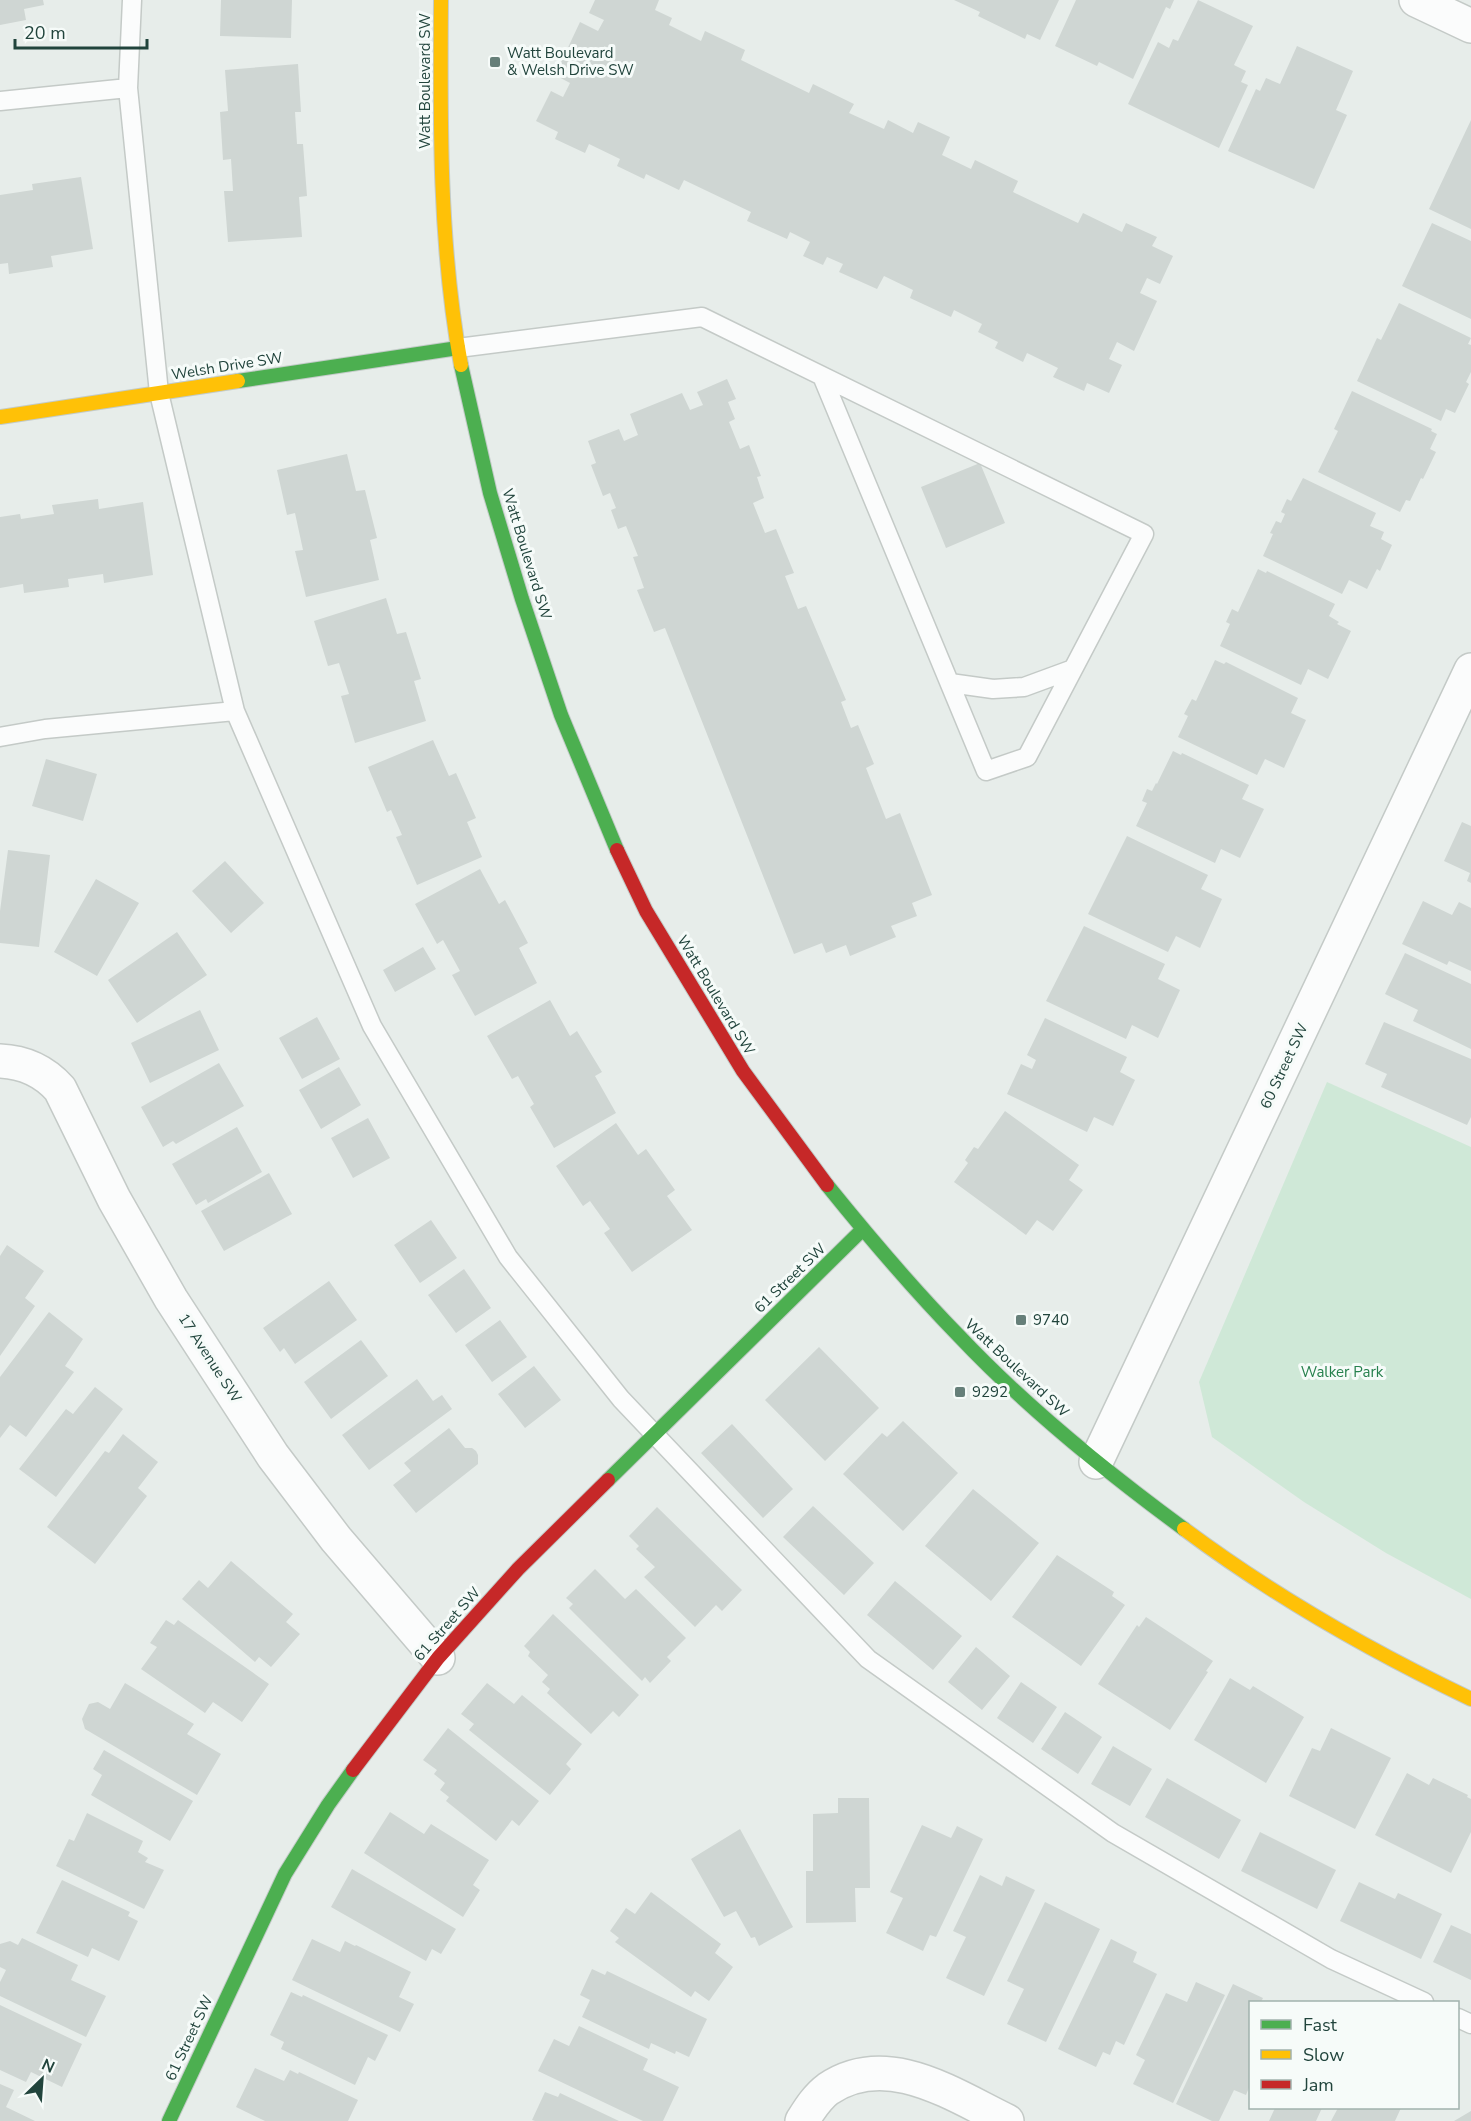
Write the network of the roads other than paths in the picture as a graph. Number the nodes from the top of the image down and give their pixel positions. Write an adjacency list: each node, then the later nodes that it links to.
1 (132, 0): 5 (lane)
2 (441, 0): 7 (street, Watt Boulevard SW)
3 (1416, 0): 4 (street)
4 (1471, 26)
5 (128, 88): 6 (lane); 9 (lane)
6 (0, 101)
7 (458, 348): 8 (lane); 9 (street, Welsh Drive SW); 17 (street, Watt Boulevard SW)
8 (822, 376): 11 (lane); 13 (lane)
9 (159, 393): 10 (street, Welsh Drive SW); 14 (lane)
10 (0, 417)
11 (1073, 669): 13 (lane); 13 (lane)
12 (1471, 670): 19 (street, 60 Street SW)
13 (950, 683)
14 (235, 711): 15 (lane); 18 (lane)
15 (0, 737)
16 (0, 1061): 20 (street, 17 Avenue SW)
17 (861, 1231): 18 (street, 61 Street SW); 19 (street, Watt Boulevard SW)
18 (654, 1436): 20 (street, 61 Street SW); 22 (lane)
19 (1096, 1462): 21 (street, Watt Boulevard SW)
20 (438, 1658): 23 (street, 61 Street SW)
21 (1471, 1699)
22 (1422, 2001)
23 (170, 2121)
24 (802, 2121): 25 (street)
25 (1006, 2121)

